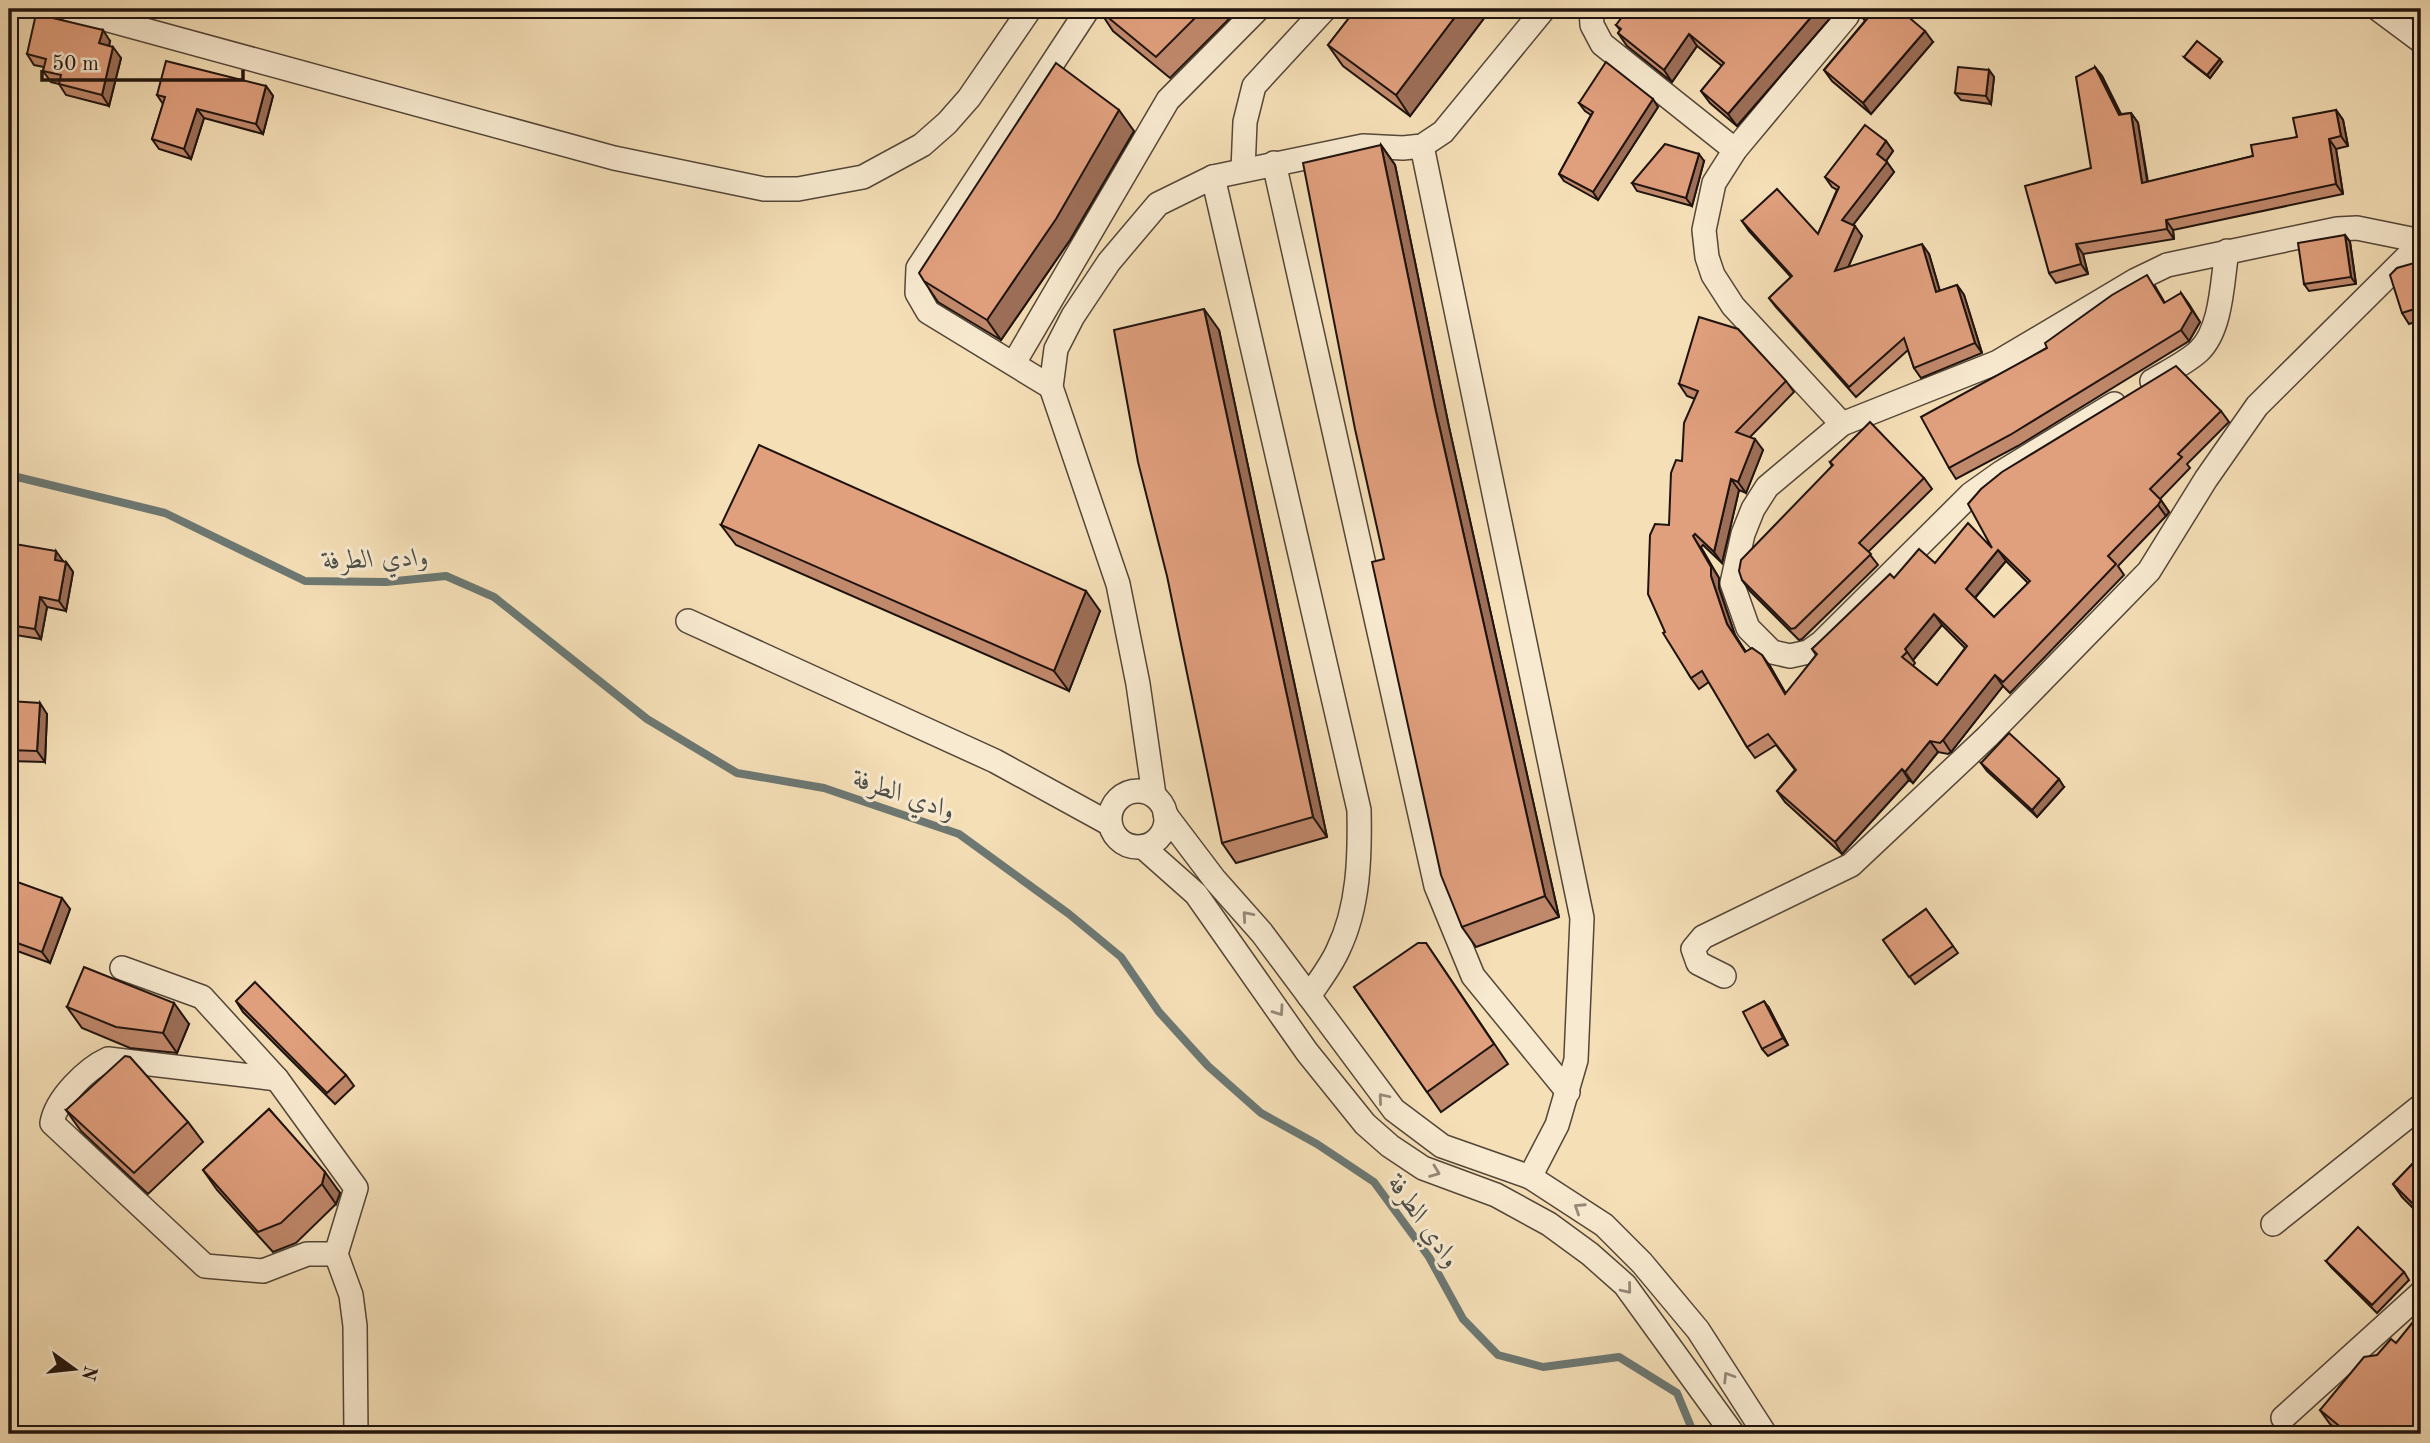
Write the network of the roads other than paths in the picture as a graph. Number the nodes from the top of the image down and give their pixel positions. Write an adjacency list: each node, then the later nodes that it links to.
1 (68, 9): 2 (street)
2 (1030, 9)
3 (1088, 9): 18 (street)
4 (1258, 9): 18 (street)
5 (1325, 9): 14 (street)
6 (1544, 9): 11 (street)
7 (1591, 9): 12 (street)
8 (2378, 9): 10 (street)
9 (1847, 16): 12 (street)
10 (2421, 41)
11 (1422, 146): 13 (street); 29 (street)
12 (1735, 150): 20 (street)
13 (1274, 163): 14 (street); 29 (street)
14 (1243, 170): 15 (street)
15 (1213, 177): 19 (street); 27 (street)
16 (2421, 242): 17 (street); 26 (street)
17 (2227, 251): 20 (street); 20 (street)
18 (1014, 363): 19 (street)
19 (1051, 387): 22 (street)
20 (1842, 424)
21 (688, 621): 23 (street)
22 (1159, 805): 23 (street); 24 (street); 27 (street, one-way to 22)
23 (1110, 824): 24 (street)
24 (1143, 847): 37 (street, one-way to 37)
25 (122, 968): 28 (street)
26 (1724, 976)
27 (1310, 996): 31 (street, one-way to 27)
28 (277, 1079): 33 (street); 33 (street)
29 (1568, 1092): 31 (street)
30 (2421, 1106): 32 (street)
31 (1530, 1177): 38 (street, one-way to 31)
32 (2273, 1224)
33 (336, 1254): 36 (street)
34 (2421, 1293): 35 (street)
35 (2283, 1418)
36 (356, 1434)
37 (1733, 1434)
38 (1765, 1434)

